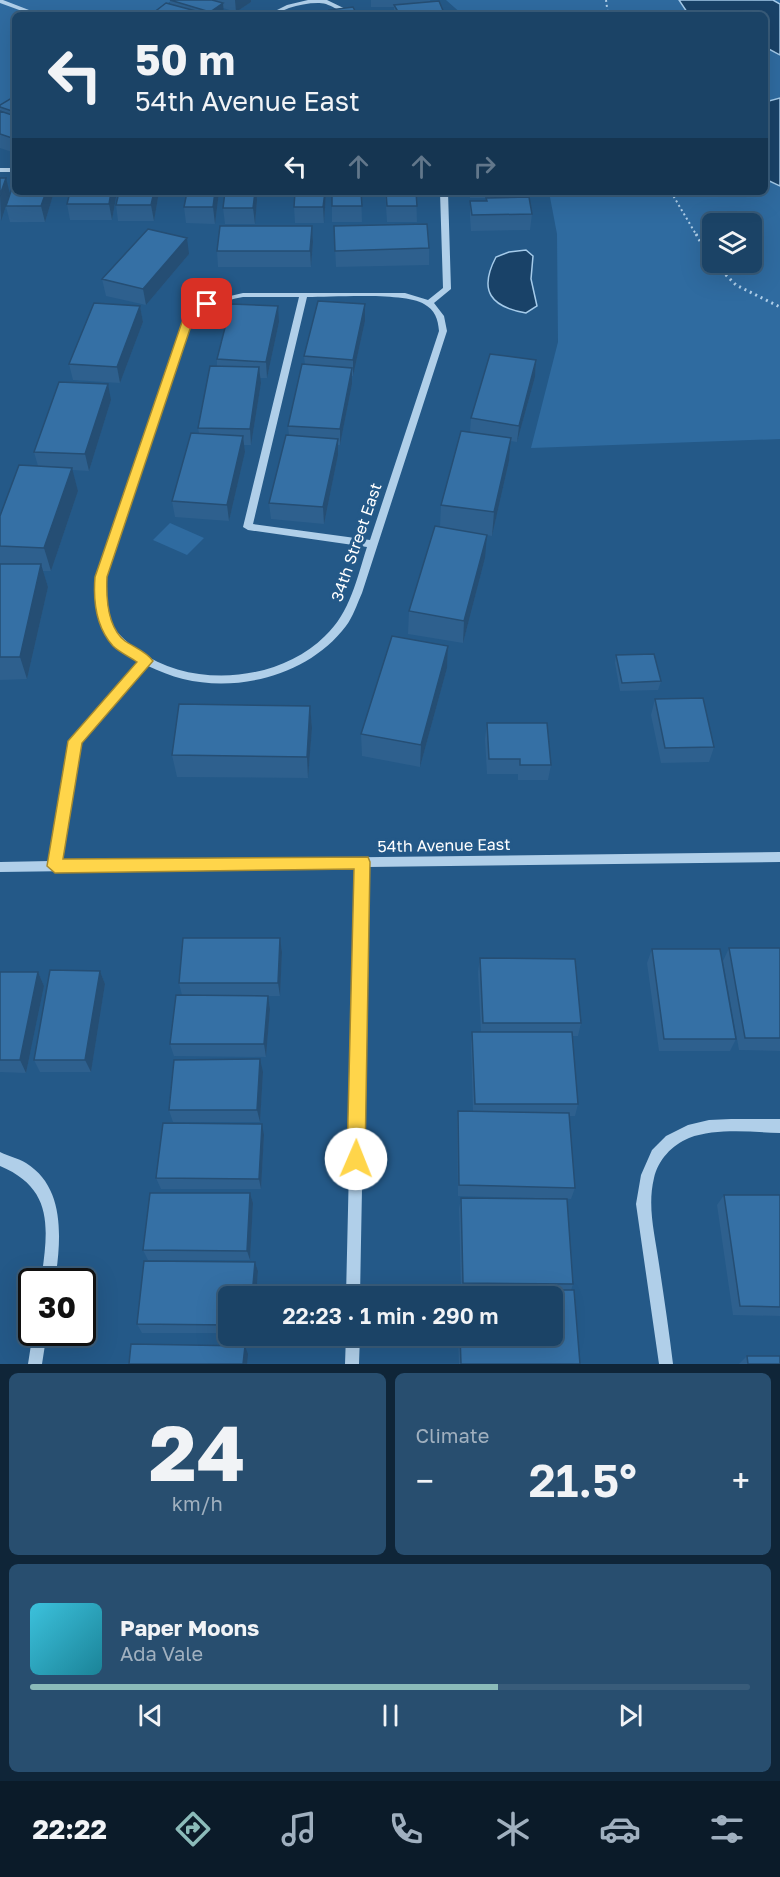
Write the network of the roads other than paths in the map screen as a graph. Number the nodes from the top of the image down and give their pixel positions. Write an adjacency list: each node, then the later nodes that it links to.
1 (322, 0): 4 (street); 5 (street)
2 (0, 1): 3 (street)
3 (31, 12)
4 (274, 12)
5 (346, 12)
6 (444, 195): 8 (street)
7 (304, 295): 8 (street); 9 (street); 10 (street, 34th Street East)
8 (429, 303): 9 (street, 34th Street East)
9 (373, 544): 10 (street, 34th Street East)
10 (146, 661): 13 (street)
11 (780, 856): 12 (street, 54th Avenue East)
12 (362, 862): 13 (street, 54th Avenue East); 18 (street)
13 (55, 866): 14 (street, 54th Avenue East)
14 (0, 867)
15 (780, 1126): 23 (street)
16 (0, 1159): 17 (street)
17 (50, 1268)
18 (353, 1286)
19 (38, 1346): 21 (street)
20 (353, 1346): 22 (street)
21 (35, 1364)
22 (352, 1364)
23 (666, 1364)

